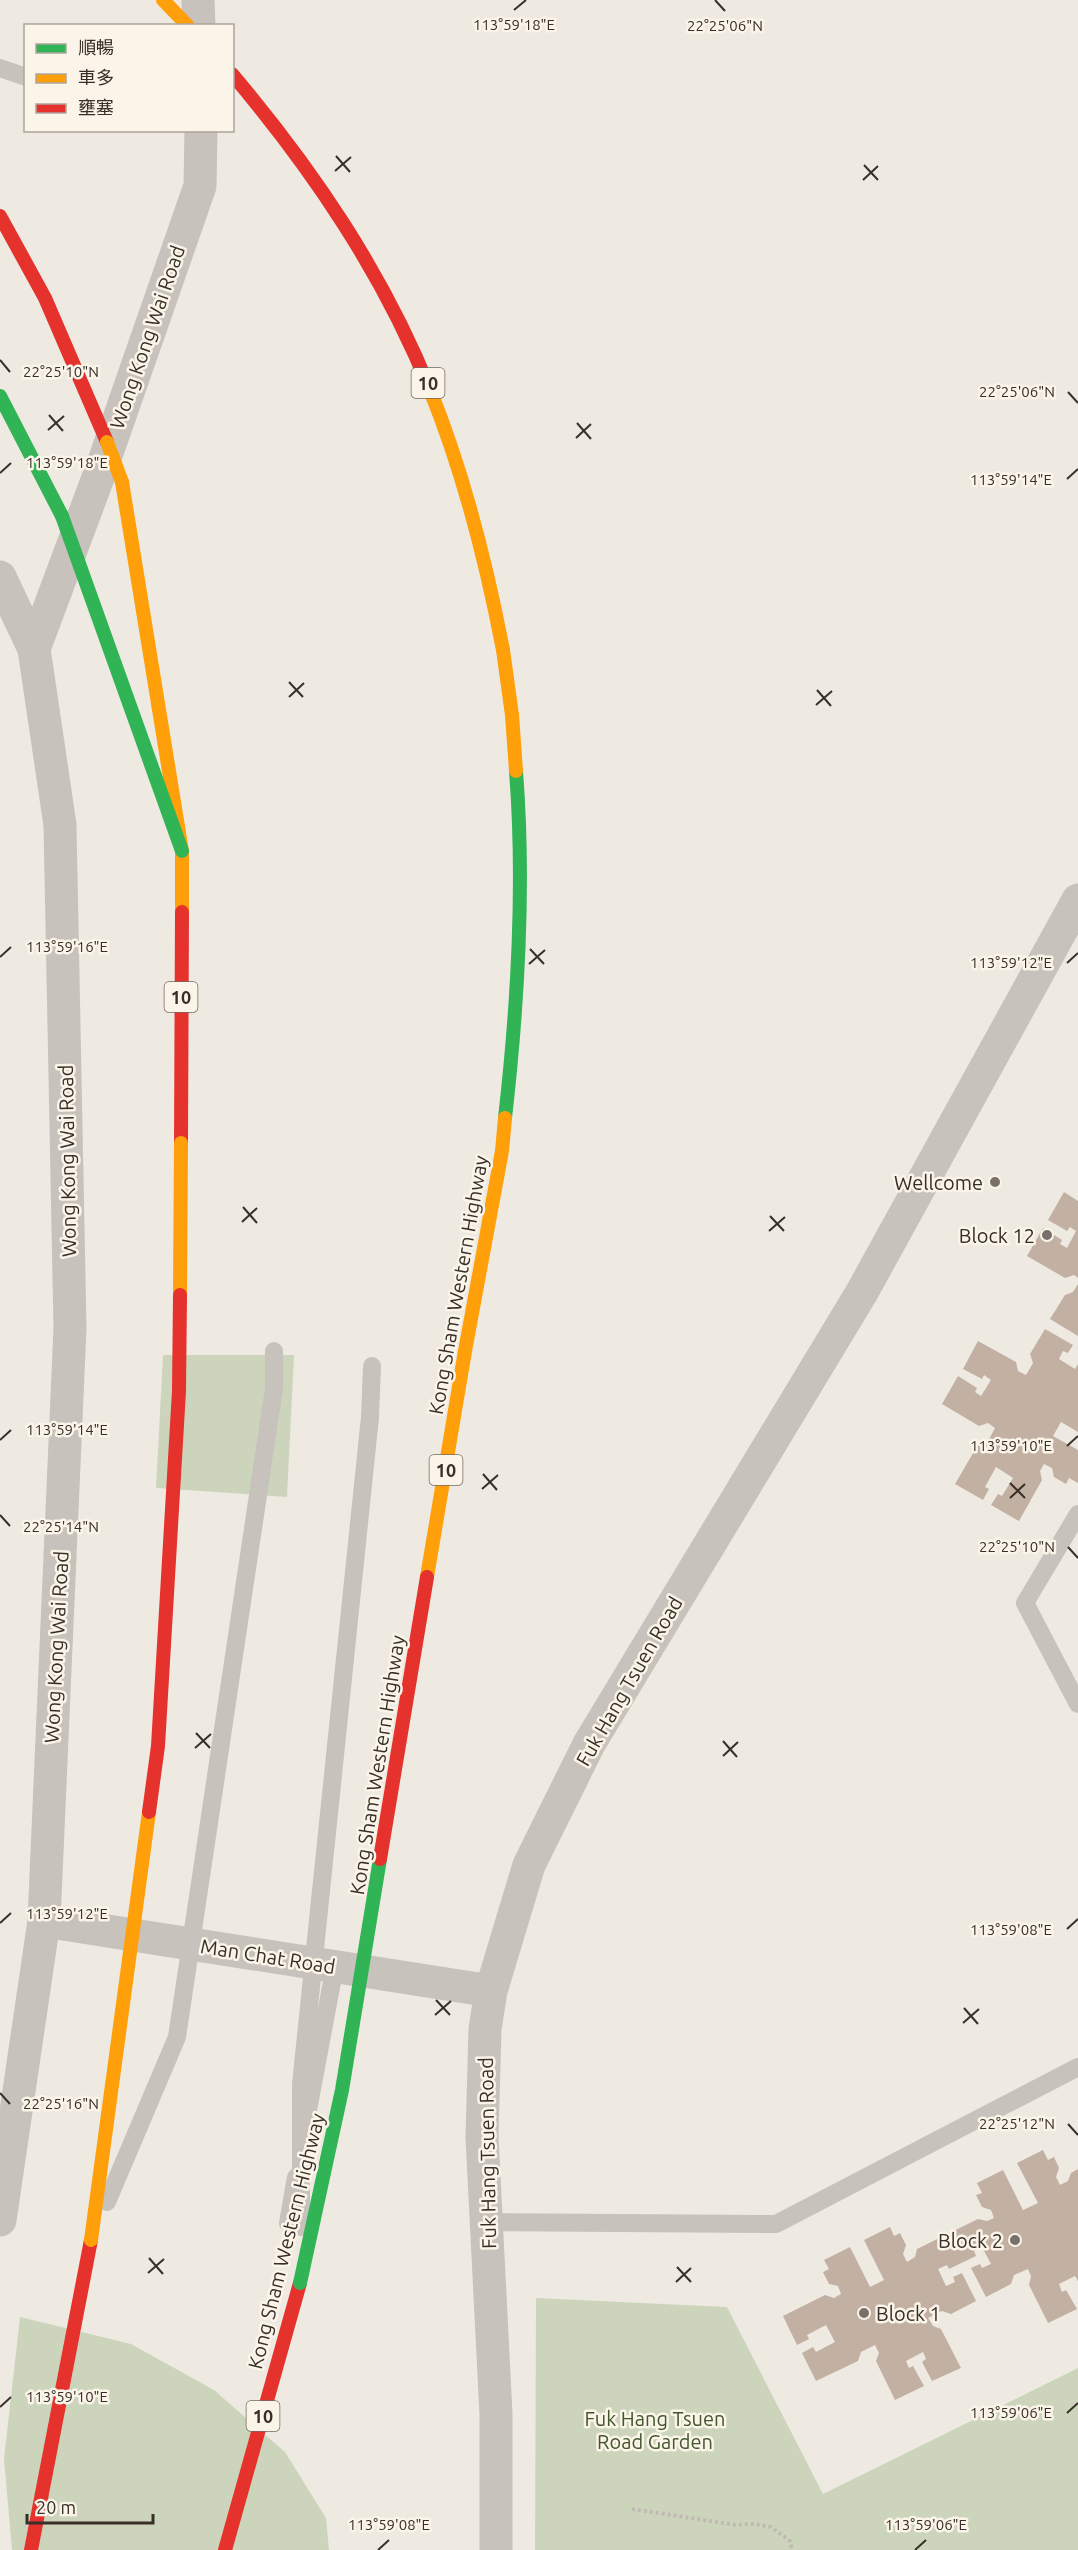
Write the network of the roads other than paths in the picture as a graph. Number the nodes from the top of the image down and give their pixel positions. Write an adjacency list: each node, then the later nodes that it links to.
1 (163, 0): 3 (highway)
2 (168, 0): 3 (highway)
3 (191, 13)
4 (0, 68): 5 (lane)
5 (24, 76)
6 (234, 76): 26 (highway, Kong Sham Western Highway / 10, bridge)
7 (201, 132): 11 (street, Wong Kong Wai Road)
8 (0, 216): 12 (highway, 10, bridge)
9 (0, 396): 12 (highway, bridge)
10 (0, 577): 11 (street)
11 (34, 649): 18 (street, Wong Kong Wai Road)
12 (182, 851): 25 (highway, 10, bridge)
13 (1078, 900): 20 (street, Fuk Hang Tsuen Road)
14 (274, 1351): 25 (lane, bridge)
15 (372, 1366): 26 (lane, bridge)
16 (1078, 1514): 17 (lane)
17 (1078, 1704)
18 (44, 1920): 19 (street, Man Chat Road); 22 (street, Wong Kong Wai Road)
19 (335, 1966): 20 (street, Man Chat Road); 24 (lane)
20 (491, 1991): 23 (street, Fuk Hang Tsuen Road)
21 (1078, 2067): 23 (lane)
22 (0, 2220)
23 (486, 2222): 29 (street, Fuk Hang Tsuen Road)
24 (288, 2223)
25 (91, 2240): 27 (highway, 10)
26 (300, 2283): 28 (highway, Kong Sham Western Highway / 10)
27 (31, 2550)
28 (225, 2550)
29 (496, 2550)

